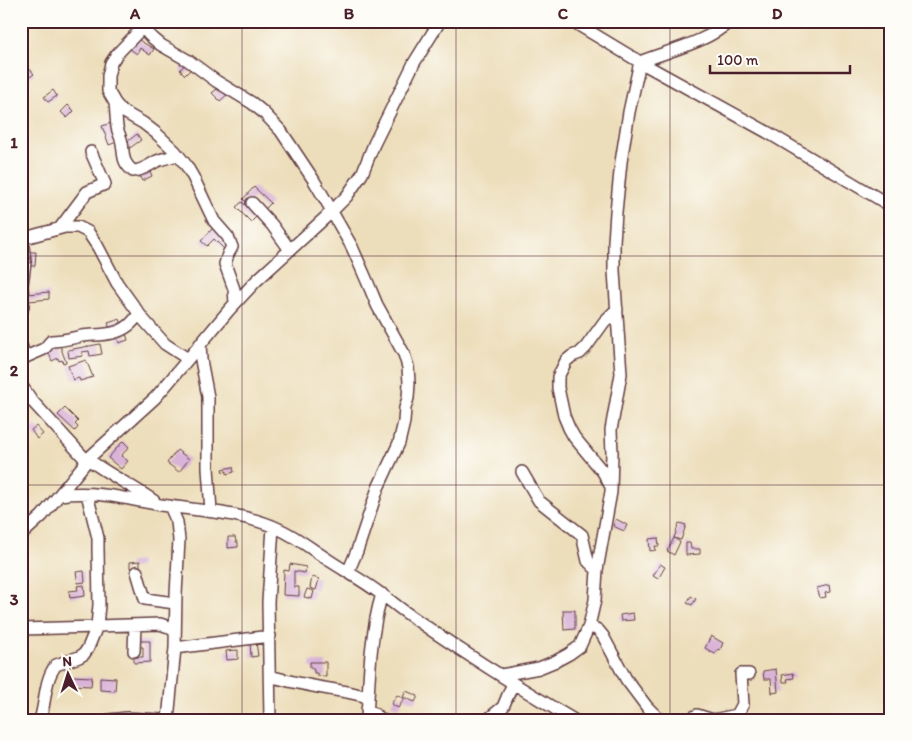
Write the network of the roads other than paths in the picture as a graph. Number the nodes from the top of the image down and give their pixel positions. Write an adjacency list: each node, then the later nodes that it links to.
1 (440, 21): 11 (street)
2 (572, 21): 5 (street)
3 (730, 21): 5 (street)
4 (140, 24): 6 (street); 11 (street)
5 (640, 62): 10 (street); 16 (street)
6 (115, 103): 8 (street); 8 (street)
7 (91, 152): 12 (street)
8 (178, 155): 15 (street)
9 (252, 203): 14 (street)
10 (891, 206)
11 (332, 212): 14 (street); 37 (street)
12 (60, 228): 13 (street); 18 (street)
13 (22, 239): 17 (street)
14 (290, 250): 15 (street)
15 (235, 302): 19 (street)
16 (617, 309): 26 (street); 26 (street)
17 (21, 313)
18 (139, 314): 21 (street); 22 (street)
19 (200, 344): 22 (street); 31 (street)
20 (21, 345): 21 (street)
21 (23, 358)
22 (188, 359): 24 (street)
23 (21, 385): 24 (street)
24 (88, 460): 28 (street); 29 (street)
25 (522, 472): 35 (street)
26 (611, 487): 35 (street)
27 (86, 494): 28 (street); 29 (street); 41 (street)
28 (60, 495): 34 (street)
29 (165, 505): 30 (street); 33 (street)
30 (192, 510): 31 (street); 33 (street)
31 (211, 511): 32 (street)
32 (273, 527): 37 (street); 45 (street)
33 (178, 529): 39 (street)
34 (21, 535)
35 (597, 570): 42 (street)
36 (137, 572): 39 (street)
37 (348, 572): 38 (street)
38 (382, 594): 49 (street); 52 (street)
39 (175, 603): 44 (street)
40 (134, 625): 41 (street); 44 (street); 47 (street)
41 (97, 626): 43 (street); 56 (street)
42 (589, 626): 49 (street); 64 (street)
43 (21, 629)
44 (175, 632): 46 (street)
45 (270, 636): 46 (street); 50 (street)
46 (175, 648): 59 (street)
47 (134, 651)
48 (749, 674): 66 (street)
49 (501, 675): 51 (street)
50 (270, 676): 52 (street); 60 (street)
51 (513, 683): 54 (street); 62 (street)
52 (368, 697): 53 (street)
53 (367, 715): 61 (street)
54 (557, 715): 63 (street)
55 (127, 719): 57 (street); 58 (street)
56 (40, 720)
57 (109, 720)
58 (160, 720)
59 (168, 720)
60 (270, 720)
61 (384, 720)
62 (487, 720)
63 (574, 720)
64 (660, 720)
65 (688, 720): 66 (street)
66 (713, 720)

